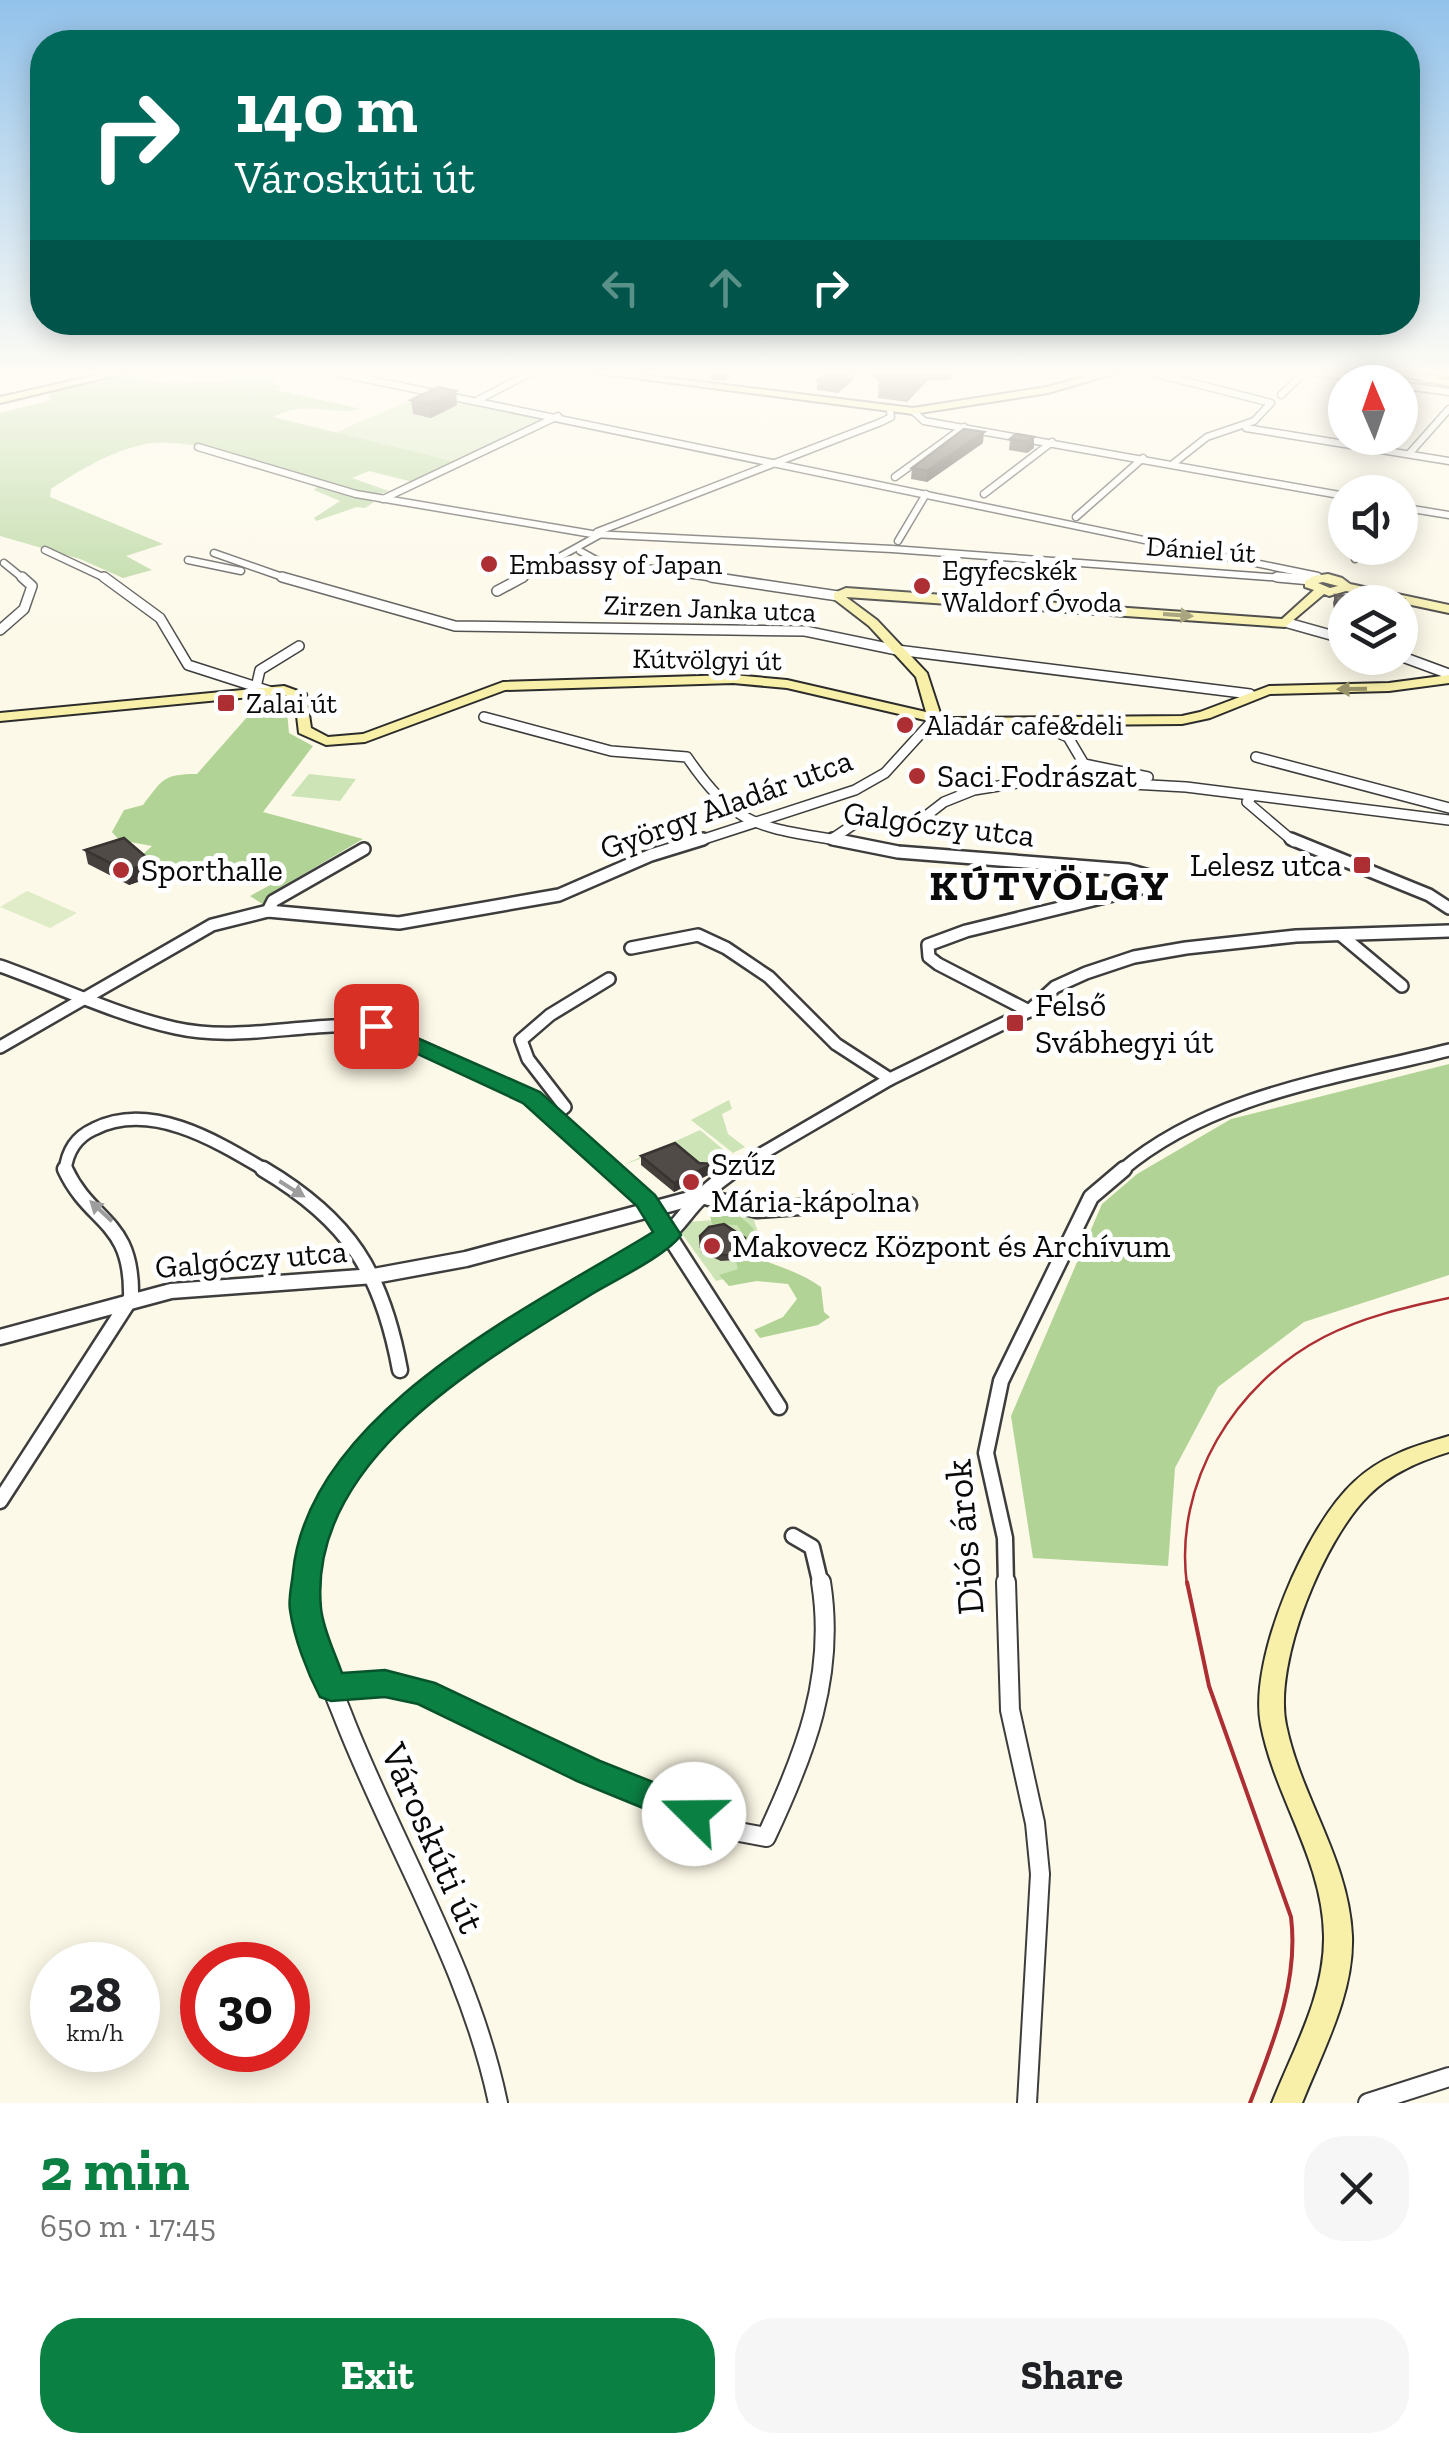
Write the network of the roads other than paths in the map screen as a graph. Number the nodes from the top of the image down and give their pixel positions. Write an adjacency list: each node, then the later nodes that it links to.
1 (273, 468): 13 (street, Dániel út)
2 (448, 468): 13 (street)
3 (761, 468): 17 (street)
4 (799, 468): 11 (street)
5 (907, 468): 9 (street)
6 (1018, 468): 12 (street)
7 (1132, 468): 16 (street)
8 (1196, 468): 10 (street)
9 (895, 477)
10 (1328, 493)
11 (926, 494): 18 (street); 25 (street)
12 (984, 494)
13 (383, 499): 17 (street, Dániel út)
14 (1418, 510): 15 (street)
15 (1449, 515)
16 (1076, 517)
17 (595, 534): 20 (street); 25 (street, Dániel út)
18 (898, 542)
19 (45, 550): 36 (street)
20 (580, 550): 26 (street); 27 (street)
21 (214, 553): 24 (street, Zirzen Janka utca)
22 (188, 560): 24 (street, Zirzen Janka utca)
23 (4, 562): 30 (street)
24 (289, 580): 33 (street, Zirzen Janka utca)
25 (1318, 583): 28 (street); 29 (street)
26 (497, 591)
27 (838, 596): 29 (street, one-way to 29); 33 (street)
28 (1449, 609)
29 (1288, 623): 31 (street)
30 (0, 630)
31 (1328, 634)
32 (298, 646): 36 (street)
33 (897, 650): 37 (street, Zirzen Janka utca); 40 (street)
34 (1418, 664): 35 (street, Kútvölgyi út)
35 (1449, 677): 37 (street, Kútvölgyi út, one-way to 37)
36 (263, 687): 38 (street); 40 (street, Kútvölgyi út)
37 (1250, 694): 41 (street, Kútvölgyi út)
38 (0, 717)
39 (484, 717): 47 (street, Galgóczy utca)
40 (935, 718): 41 (street, Kútvölgyi út); 47 (street, György Aladár utca)
41 (1035, 723): 43 (street)
42 (1256, 757): 45 (street)
43 (1186, 787): 44 (street); 48 (street)
44 (1254, 796): 46 (street); 50 (street)
45 (1449, 808)
46 (1449, 820)
47 (752, 824): 48 (street, Galgóczy utca); 51 (street, György Aladár utca)
48 (832, 839): 59 (street, Galgóczy utca)
49 (364, 849): 51 (street, György Aladár utca)
50 (1449, 908)
51 (268, 911): 58 (street, György Aladár utca)
52 (1448, 932): 53 (street)
53 (1341, 935): 57 (street); 59 (street)
54 (631, 948): 62 (street)
55 (0, 966): 58 (street)
56 (609, 979): 63 (street)
57 (1402, 986)
58 (82, 998): 60 (street, György Aladár utca); 63 (street)
59 (1029, 1011): 62 (street)
60 (0, 1047)
61 (1449, 1050): 79 (street, Diós árok)
62 (890, 1079): 64 (street)
63 (553, 1116): 66 (street)
64 (701, 1196): 65 (street); 66 (street, Galgóczy utca); 67 (street, Városkúti út)
65 (909, 1206)
66 (652, 1210): 67 (street); 68 (street, Galgóczy utca)
67 (668, 1235): 72 (street); 76 (street, Városkúti út)
68 (374, 1276): 69 (street, Galgóczy utca); 69 (street, one-way to 68); 71 (street)
69 (131, 1298): 70 (street, Galgóczy utca); 74 (street)
70 (0, 1338)
71 (400, 1370)
72 (780, 1407)
73 (1449, 1444): 80 (street)
74 (0, 1501)
75 (792, 1536): 76 (street)
76 (331, 1688): 78 (street, Városkúti út)
77 (1449, 2077): 81 (street)
78 (498, 2103)
79 (1027, 2103)
80 (1288, 2103)
81 (1368, 2103)

